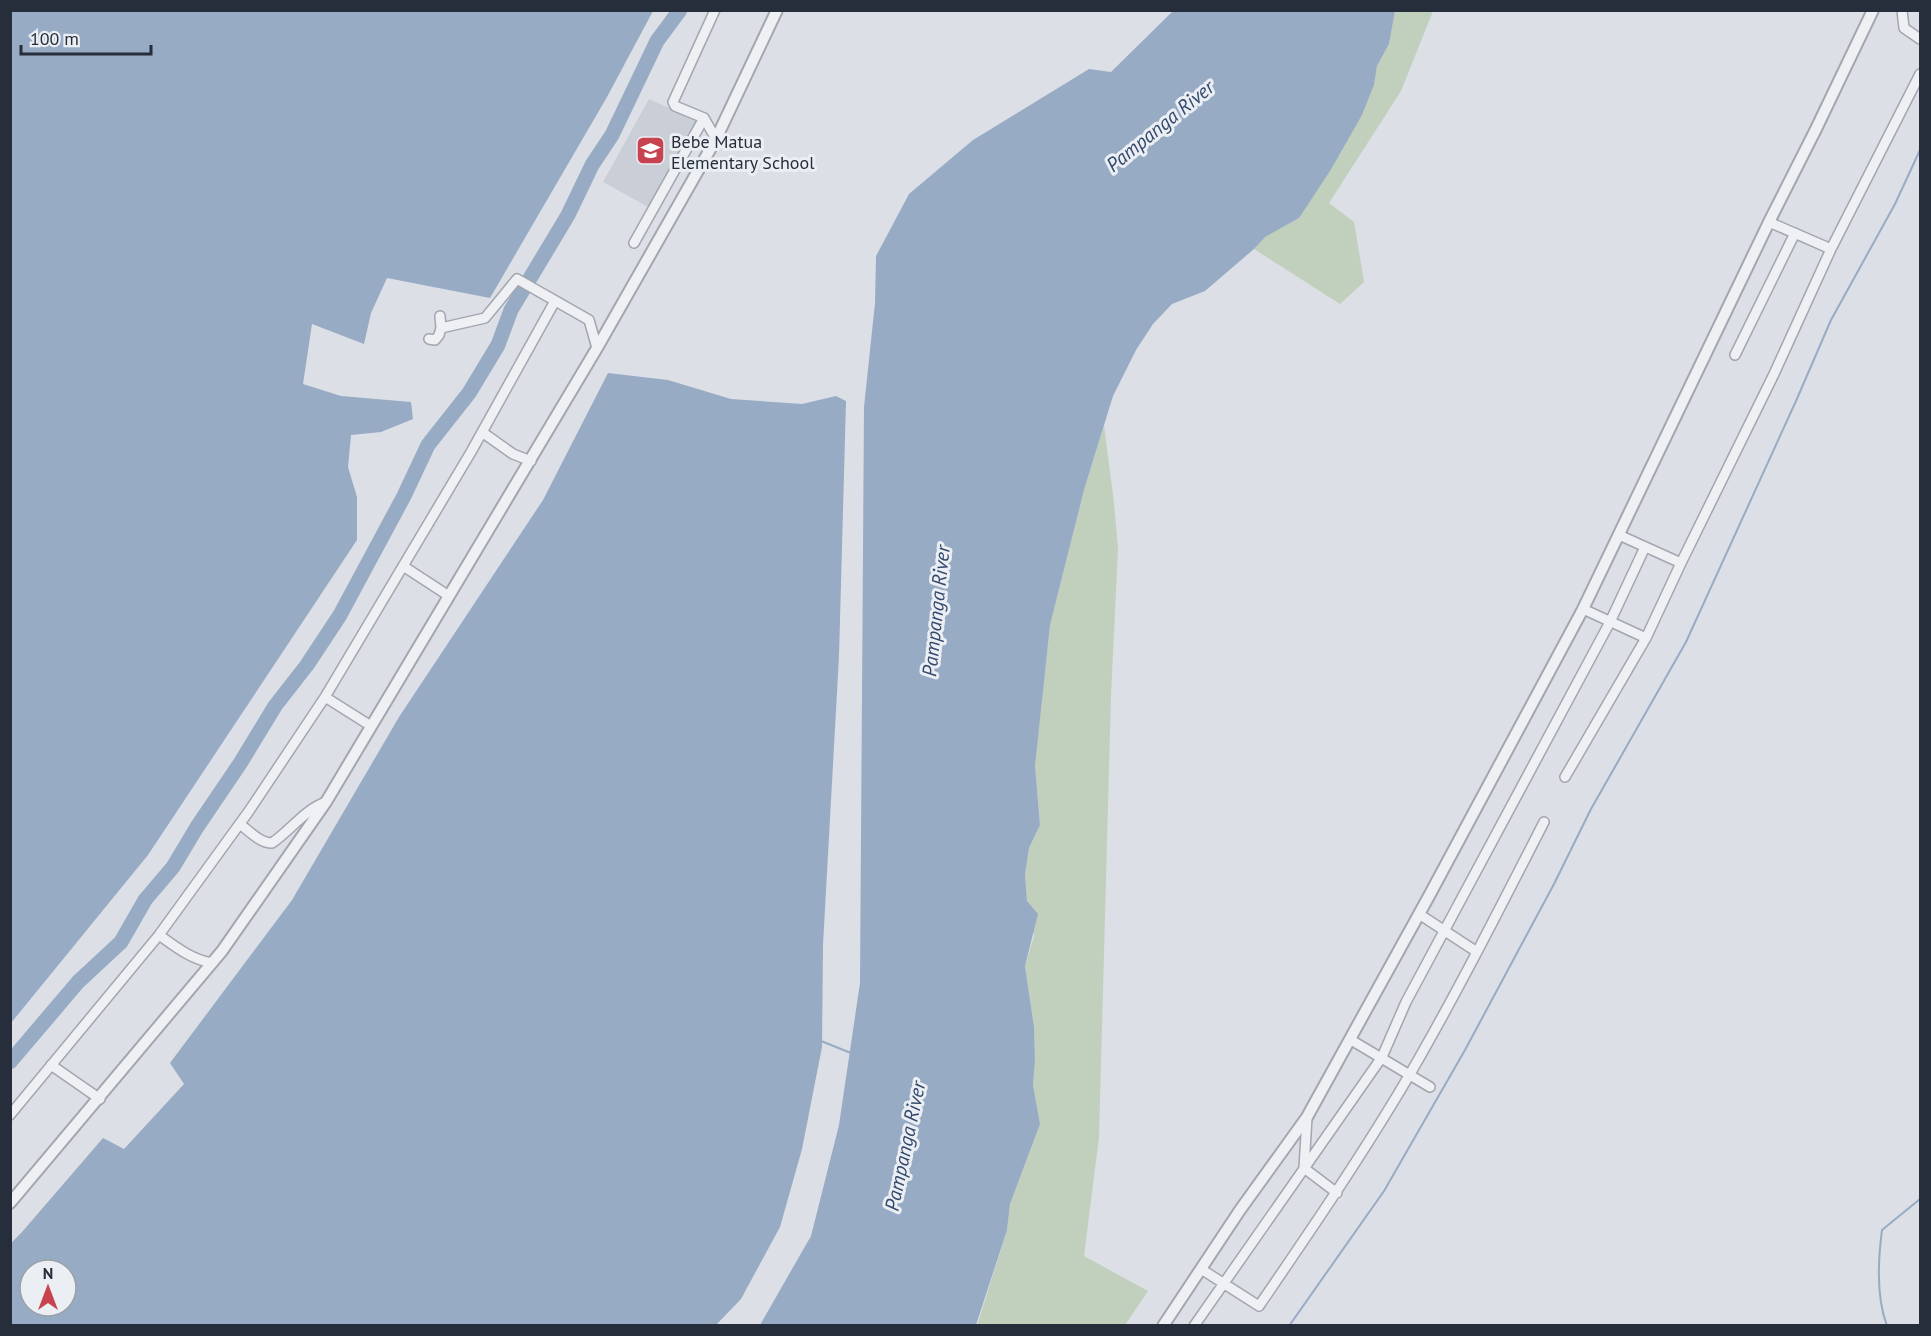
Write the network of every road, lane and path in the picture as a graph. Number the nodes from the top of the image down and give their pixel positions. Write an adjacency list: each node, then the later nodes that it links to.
1 (715, 10): 7 (street)
2 (777, 10): 8 (street)
3 (1873, 10): 9 (street)
4 (1902, 10): 5 (street)
5 (1920, 39)
6 (1920, 74): 12 (street)
7 (704, 118): 8 (street); 11 (street)
8 (716, 139): 17 (street)
9 (1769, 222): 10 (street); 21 (street)
10 (1795, 233): 12 (street); 18 (street)
11 (634, 243)
12 (1831, 249): 23 (street)
13 (555, 301): 15 (street); 17 (street); 19 (street)
14 (440, 316): 15 (street)
15 (441, 328): 16 (street)
16 (429, 339)
17 (597, 348): 20 (street)
18 (1735, 354)
19 (482, 432): 20 (street); 24 (street)
20 (531, 460): 25 (street)
21 (1619, 535): 22 (street); 26 (street)
22 (1645, 547): 23 (street); 27 (street)
23 (1681, 563): 28 (street)
24 (403, 566): 25 (street); 29 (street)
25 (449, 596): 30 (street)
26 (1583, 609): 27 (street); 35 (street)
27 (1610, 622): 28 (street); 36 (street)
28 (1646, 638): 31 (street)
29 (325, 697): 30 (street); 34 (street)
30 (371, 726): 32 (street)
31 (1565, 777)
32 (326, 802): 34 (street); 39 (street)
33 (1544, 822): 38 (street)
34 (240, 824): 37 (street)
35 (1419, 914): 36 (street); 40 (street)
36 (1445, 930): 38 (street); 41 (street)
37 (159, 935): 39 (street); 42 (street)
38 (1478, 952): 43 (street)
39 (212, 963): 45 (street)
40 (1351, 1040): 41 (street); 47 (street)
41 (1382, 1057): 43 (street); 48 (street)
42 (51, 1065): 45 (street); 46 (street)
43 (1410, 1074): 44 (street); 49 (street)
44 (1430, 1088)
45 (100, 1099): 50 (street)
46 (10, 1115)
47 (1308, 1117): 48 (street); 51 (street)
48 (1304, 1168): 49 (street); 52 (street)
49 (1337, 1193): 52 (street)
50 (10, 1203)
51 (1201, 1269): 52 (street); 53 (street)
52 (1223, 1283): 54 (street)
53 (1163, 1326)
54 (1194, 1326)

